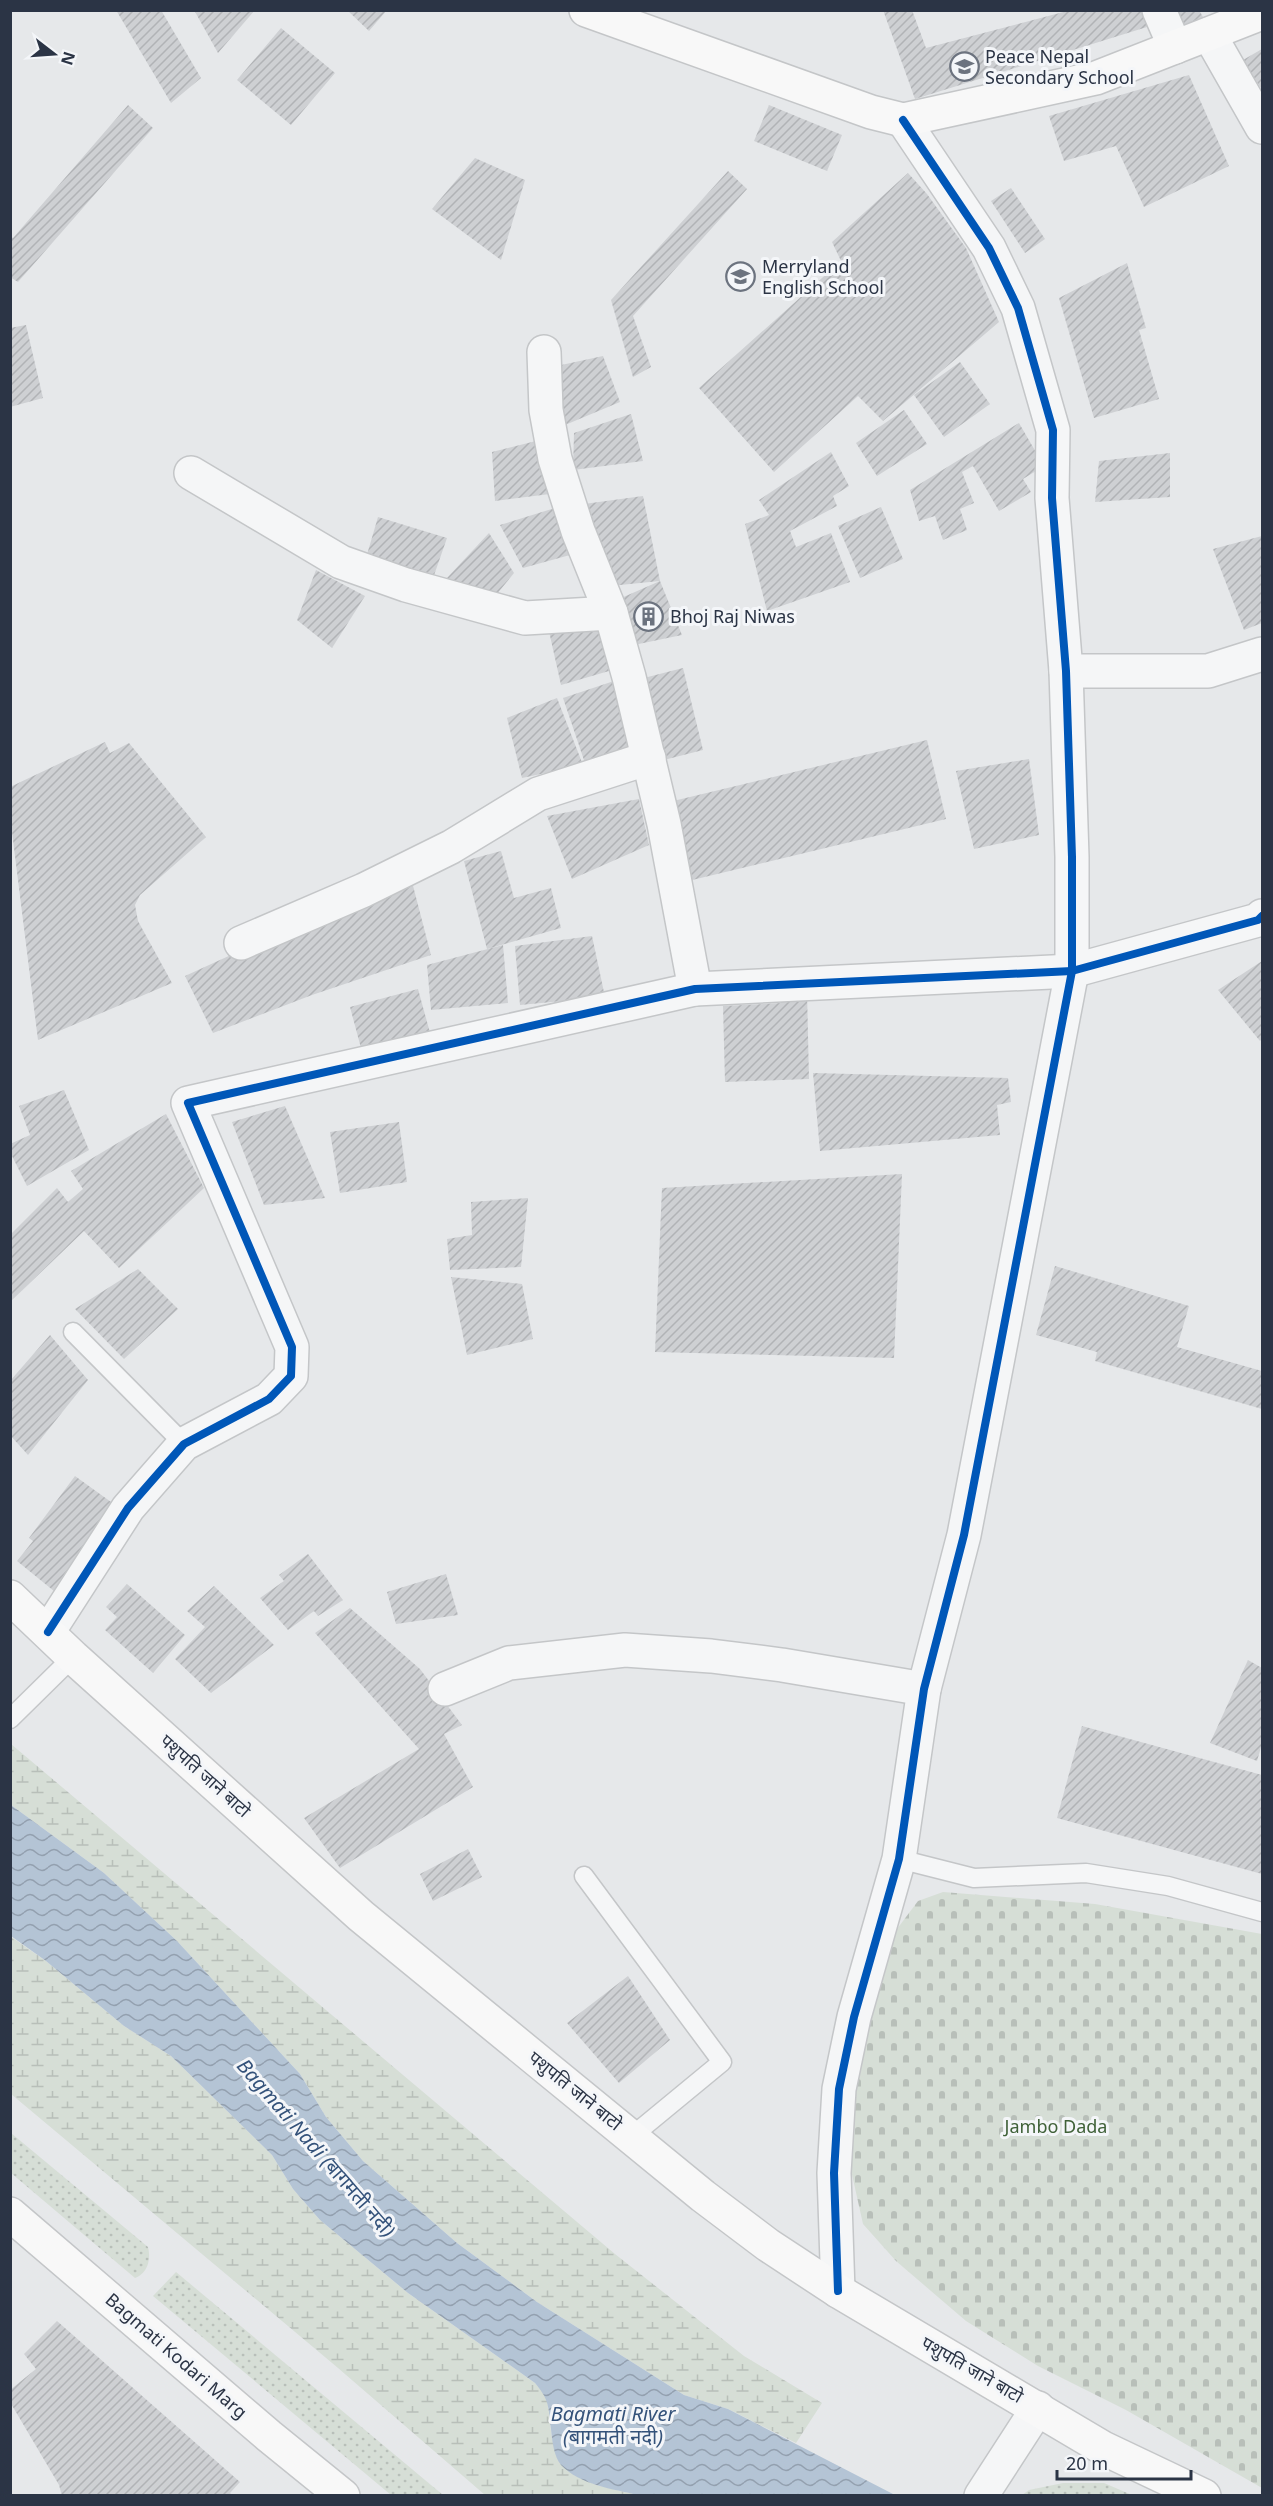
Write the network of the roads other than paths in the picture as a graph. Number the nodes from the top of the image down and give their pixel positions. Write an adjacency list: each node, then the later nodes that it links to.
1 (586, 10): 6 (main road)
2 (1159, 10): 5 (street)
3 (1263, 13): 4 (main road)
4 (1209, 34): 5 (main road); 7 (street)
5 (1175, 47): 6 (main road)
6 (903, 120): 12 (street)
7 (1263, 127)
8 (544, 352): 10 (street)
9 (191, 473): 10 (street)
10 (611, 613): 13 (street)
11 (1263, 654): 12 (street)
12 (1066, 671): 16 (street)
13 (649, 758): 15 (street); 17 (street)
14 (1263, 916): 16 (street)
15 (241, 943)
16 (1072, 971): 17 (street); 24 (street)
17 (695, 989): 19 (street)
18 (73, 1332): 19 (lane)
19 (184, 1444): 21 (street)
20 (10, 1597): 21 (main road, पशुपति जाने बाटो)
21 (48, 1632): 22 (main road, पशुपति जाने बाटो)
22 (73, 1657): 25 (lane); 29 (main road, पशुपति जाने बाटो)
23 (445, 1689): 24 (street)
24 (924, 1689): 26 (street)
25 (10, 1719)
26 (899, 1859): 28 (lane); 31 (street)
27 (584, 1876): 29 (lane)
28 (1263, 1912)
29 (631, 2137): 31 (main road, पशुपति जाने बाटो)
30 (10, 2214): 34 (main road, Bagmati Kodari Marg)
31 (838, 2291): 32 (main road, पशुपति जाने बाटो)
32 (1038, 2408): 33 (street); 35 (main road, पशुपति जाने बाटो)
33 (988, 2485)
34 (343, 2496)
35 (1204, 2496)

